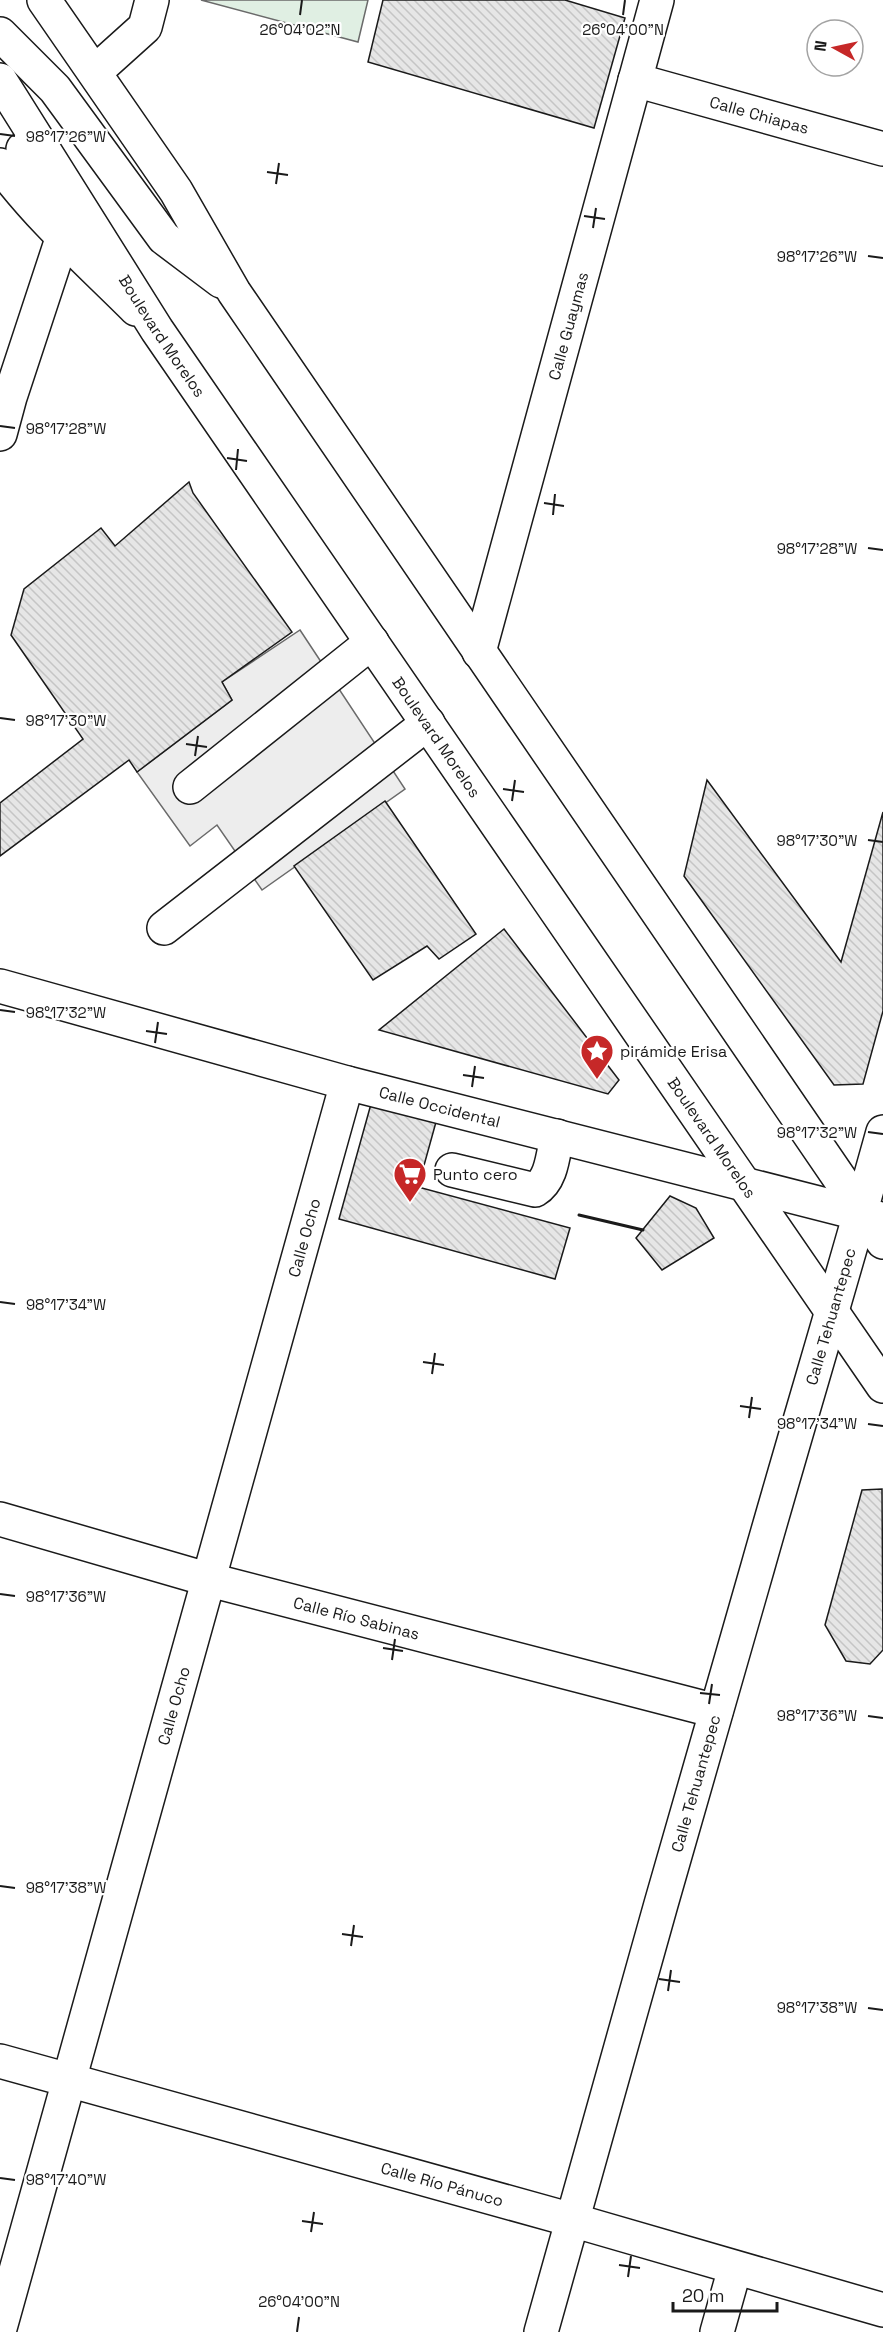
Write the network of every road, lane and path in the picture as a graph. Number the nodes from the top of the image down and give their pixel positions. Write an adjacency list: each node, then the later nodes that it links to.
1 (44, 0): 5 (street)
2 (152, 0): 5 (street)
3 (657, 0): 7 (street, Calle Guaymas)
4 (0, 34): 12 (street)
5 (95, 72): 12 (street)
6 (0, 80): 13 (street, Boulevard Morelos)
7 (635, 80): 9 (street, Calle Chiapas); 17 (street, Calle Guaymas)
8 (0, 92): 11 (street)
9 (882, 147)
10 (0, 165): 11 (street)
11 (63, 237): 13 (street); 14 (street)
12 (234, 291): 17 (street)
13 (157, 330): 16 (street, Boulevard Morelos)
14 (5, 395): 15 (street)
15 (0, 434)
16 (372, 642): 18 (street, Boulevard Morelos); 19 (street)
17 (479, 652): 27 (street)
18 (428, 723): 20 (street); 26 (street, Boulevard Morelos)
19 (190, 787)
20 (164, 928)
21 (0, 986): 22 (street, Calle Occidental)
22 (347, 1083): 24 (street, Calle Occidental); 32 (street, Calle Ocho)
23 (883, 1132): 27 (street, Calle Tehuantepec)
24 (557, 1136): 25 (street); 26 (street, Calle Occidental)
25 (452, 1170)
26 (745, 1184): 27 (street, Calle Occidental); 29 (street, Boulevard Morelos)
27 (872, 1216): 28 (street); 29 (street, Calle Tehuantepec)
28 (883, 1242)
29 (831, 1311): 30 (street, Boulevard Morelos); 33 (street, Calle Tehuantepec)
30 (883, 1386)
31 (0, 1519): 32 (street, Calle Río Sabinas)
32 (210, 1580): 33 (street, Calle Río Sabinas); 35 (street, Calle Ocho)
33 (716, 1711): 36 (street, Calle Tehuantepec)
34 (0, 2061): 35 (street, Calle Río Pánuco)
35 (69, 2081): 36 (street, Calle Río Pánuco); 39 (street, Calle Ocho)
36 (572, 2220): 37 (street, Calle Río Pánuco); 40 (street, Calle Tehuantepec)
37 (735, 2268): 38 (street, Calle Río Pánuco); 41 (street)
38 (883, 2310)
39 (0, 2328)
40 (541, 2332)
41 (717, 2332)

